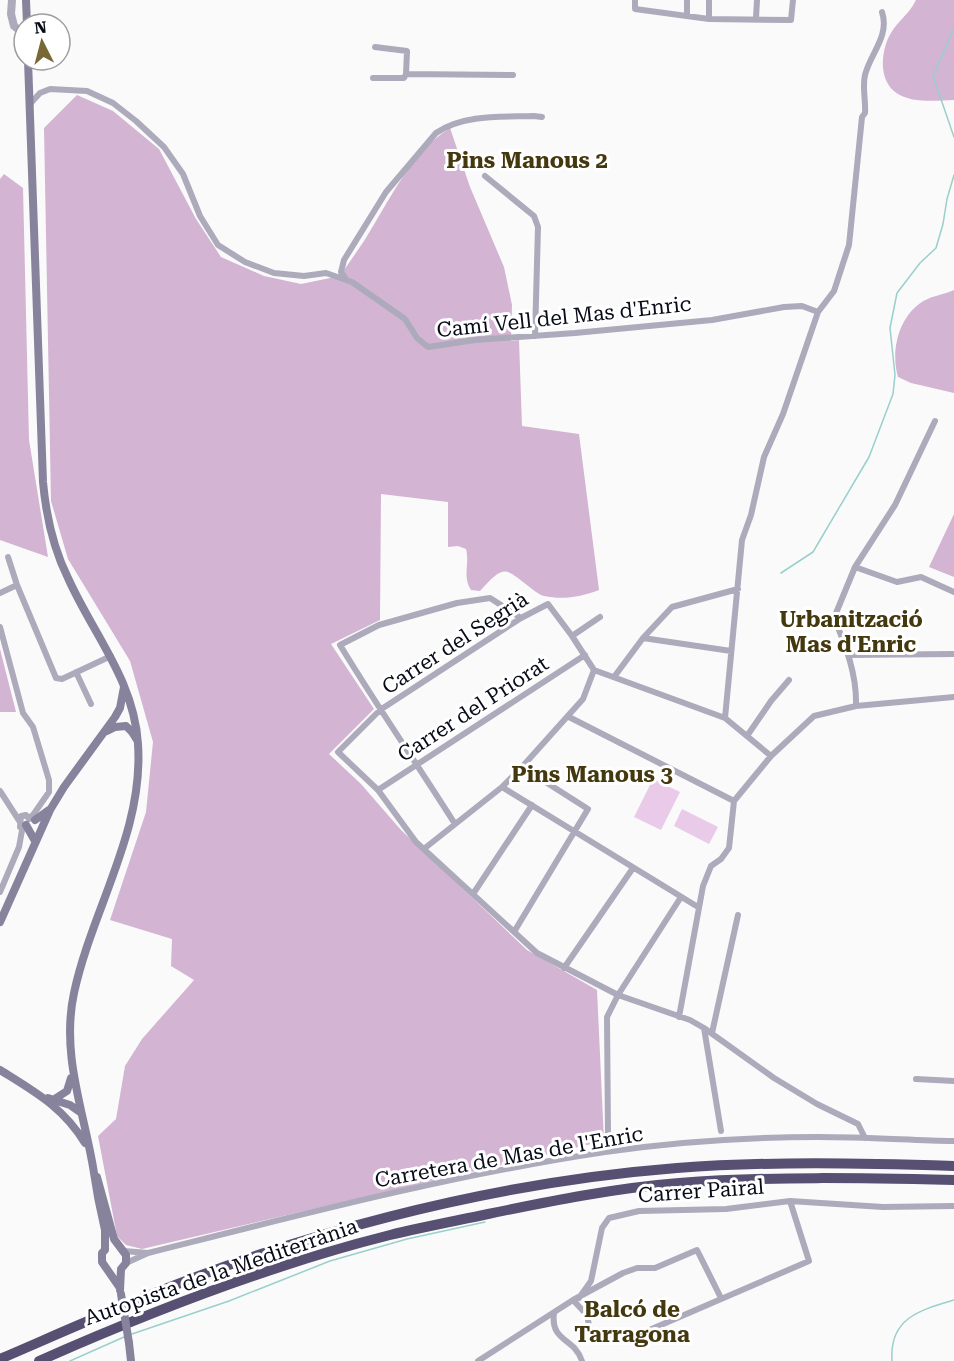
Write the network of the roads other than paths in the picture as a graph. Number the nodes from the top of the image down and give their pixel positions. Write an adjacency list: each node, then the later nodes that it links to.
1 (12, 0): 9 (street)
2 (635, 0): 8 (street)
3 (687, 0): 8 (street)
4 (709, 0): 11 (street)
5 (757, 0): 10 (street)
6 (793, 0): 10 (street)
7 (882, 12): 21 (street)
8 (687, 15): 11 (street)
9 (12, 18)
10 (756, 18): 11 (street)
11 (709, 19)
12 (375, 46): 14 (street)
13 (29, 72): 17 (main road)
14 (406, 74): 15 (street); 16 (street)
15 (513, 75)
16 (373, 78)
17 (30, 104): 20 (street, Camí Vell del Mas d'Enric); 39 (main road)
18 (542, 117): 20 (street)
19 (485, 176): 22 (street)
20 (345, 278): 22 (street, Camí Vell del Mas d'Enric)
21 (819, 312): 22 (street, Camí Vell del Mas d'Enric); 27 (street)
22 (535, 336)
23 (935, 422): 25 (street)
24 (8, 557): 26 (street)
25 (855, 567): 28 (street); 38 (street)
26 (17, 585): 29 (street); 41 (street)
27 (738, 589): 34 (street); 35 (street)
28 (954, 592)
29 (0, 593)
30 (600, 617): 33 (street)
31 (521, 618): 33 (street, Carrer del Segrià); 48 (street, Carrer del Segrià); 48 (street)
32 (0, 627): 66 (street)
33 (572, 636): 37 (street)
34 (643, 638): 35 (street); 42 (street)
35 (731, 651): 52 (street)
36 (954, 654): 38 (street)
37 (585, 655): 40 (street); 58 (street, Carrer del Priorat)
38 (849, 655): 47 (street)
39 (111, 656): 41 (street); 44 (main road)
40 (594, 670): 42 (street); 51 (street)
41 (76, 672): 46 (street)
42 (614, 677): 52 (street)
43 (789, 680): 55 (street)
44 (124, 683): 49 (main road); 50 (main road)
45 (954, 697): 47 (street)
46 (91, 704)
47 (856, 706): 57 (street)
48 (380, 710): 58 (street); 61 (street, Carrer del Segrià)
49 (116, 715): 50 (main road); 53 (main road); 54 (main road)
50 (134, 716): 53 (main road); 56 (main road)
51 (569, 717): 59 (street); 63 (street)
52 (725, 718): 55 (street)
53 (123, 726): 54 (main road); 56 (main road)
54 (106, 732): 65 (main road)
55 (747, 736): 57 (street)
56 (138, 743): 88 (main road)
57 (771, 756): 63 (street)
58 (417, 765): 61 (street, Carrer del Priorat); 67 (street)
59 (522, 767): 60 (street); 69 (street)
60 (502, 787): 64 (street); 67 (street)
61 (378, 790): 71 (street)
62 (0, 791): 66 (street)
63 (734, 801): 78 (street)
64 (532, 805): 69 (street); 76 (street)
65 (50, 810): 66 (main road); 68 (main road)
66 (26, 822): 68 (main road); 70 (main road); 73 (street)
67 (455, 824): 71 (street)
68 (40, 828): 70 (main road)
69 (575, 832): 72 (street); 81 (street)
70 (35, 841): 80 (main road)
71 (425, 848): 76 (street)
72 (633, 867): 77 (street); 82 (street)
73 (9, 870): 74 (street); 75 (street)
74 (0, 872)
75 (0, 892)
76 (473, 894): 81 (street)
77 (681, 897): 78 (street); 83 (street)
78 (698, 907): 84 (street)
79 (738, 915): 86 (street)
80 (0, 922)
81 (514, 932): 82 (street)
82 (564, 968): 83 (street)
83 (618, 995): 84 (street); 98 (street)
84 (680, 1017): 85 (street)
85 (704, 1028): 86 (street); 94 (street)
86 (712, 1033): 95 (street)
87 (0, 1070): 91 (main road)
88 (72, 1071): 92 (main road); 93 (main road)
89 (915, 1079): 90 (street)
90 (954, 1081)
91 (39, 1095): 92 (main road); 97 (main road)
92 (53, 1100): 93 (main road)
93 (81, 1113): 97 (main road)
94 (721, 1131)
95 (865, 1138): 96 (street, Carretera de Mas de l'Enric); 98 (street, Carretera de Mas de l'Enric)
96 (954, 1141)
97 (88, 1149): 100 (main road)
98 (606, 1152): 106 (street, Carretera de Mas de l'Enric)
99 (954, 1166): 113 (highway, Autopista de la Mediterrània)
100 (93, 1168): 104 (main road); 105 (main road)
101 (954, 1180): 114 (highway, Autopista de la Mediterrània)
102 (790, 1201): 103 (street, Carrer Pairal); 110 (street); 111 (street, Carrer Pairal)
103 (954, 1206)
104 (121, 1249): 105 (main road); 106 (street); 107 (main road)
105 (105, 1250): 108 (main road)
106 (148, 1253): 107 (street)
107 (124, 1266): 108 (main road); 109 (main road)
108 (107, 1269): 109 (main road)
109 (120, 1291): 115 (main road, bridge)
110 (721, 1298): 111 (street); 111 (street)
111 (576, 1299): 112 (street)
112 (554, 1313): 116 (street); 117 (street)
113 (0, 1359)
114 (39, 1361)
115 (131, 1361)
116 (478, 1361)
117 (582, 1361)

